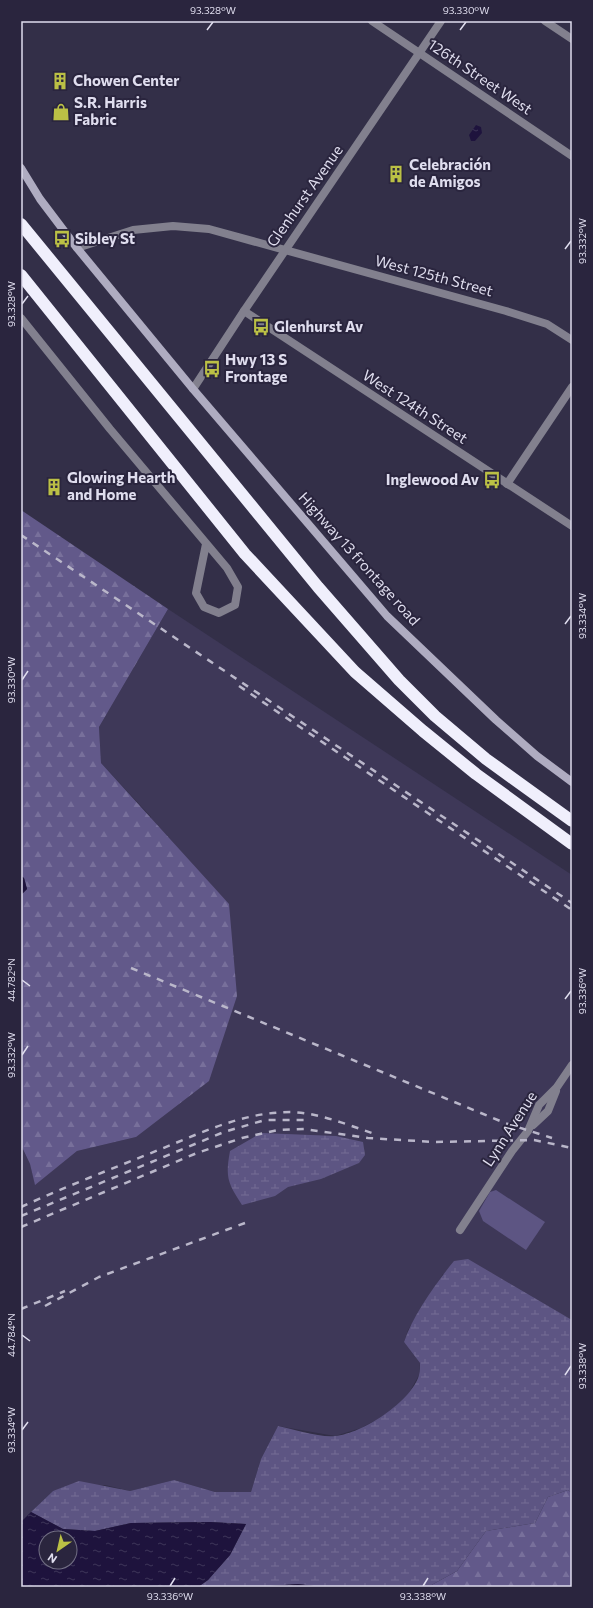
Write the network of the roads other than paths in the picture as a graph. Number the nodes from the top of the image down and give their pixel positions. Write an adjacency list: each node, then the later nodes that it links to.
1 (372, 21): 5 (street, 126th Street West)
2 (441, 21): 5 (street, Glenhurst Avenue)
3 (545, 21): 4 (street)
4 (572, 39)
5 (420, 53): 6 (street, 126th Street West); 10 (street, Glenhurst Avenue)
6 (572, 156)
7 (21, 168): 9 (street)
8 (21, 224): 21 (highway)
9 (77, 248): 10 (street, West 125th Street); 16 (street)
10 (285, 250): 12 (street, Glenhurst Avenue); 14 (street, West 125th Street)
11 (21, 275): 22 (highway)
12 (244, 311): 16 (street, Glenhurst Avenue); 17 (street, West 124th Street)
13 (21, 318): 19 (street)
14 (572, 340)
15 (572, 387): 17 (street)
16 (193, 389): 20 (street, Highway 13 frontage road)
17 (507, 484): 18 (street, West 124th Street)
18 (572, 526)
19 (206, 544): 19 (street)
20 (572, 782)
21 (572, 821)
22 (572, 844)
23 (572, 1065): 24 (street, Lynn Avenue)
24 (460, 1230)

